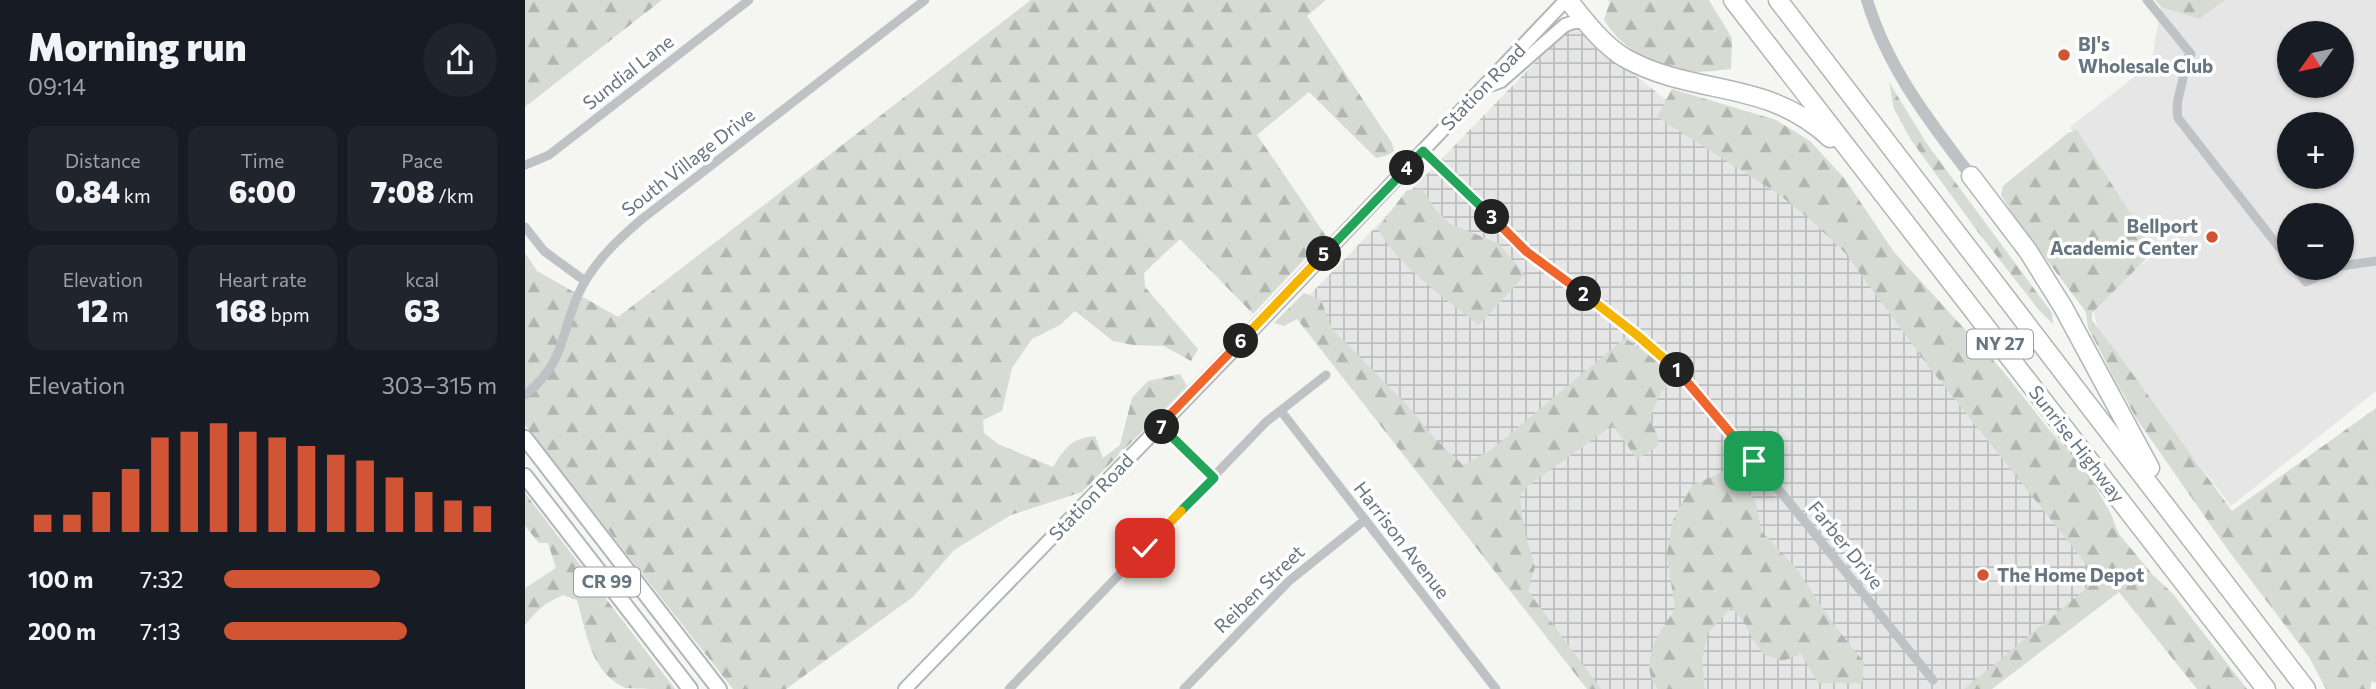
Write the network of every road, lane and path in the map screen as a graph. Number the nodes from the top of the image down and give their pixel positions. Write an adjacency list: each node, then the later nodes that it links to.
1 (749, 0): 11 (street, Sundial Lane)
2 (925, 0): 18 (street, South Village Drive)
3 (1567, 0): 8 (highway); 9 (main road, Station Road)
4 (1733, 0): 13 (highway, Sunrise Highway / NY 27)
5 (1778, 0): 27 (highway, Sunrise Highway / NY 27)
6 (1867, 0): 12 (street)
7 (2147, 0): 15 (street)
8 (1587, 22): 9 (main road); 13 (highway)
9 (1483, 88): 10 (main road, Station Road)
10 (1423, 151): 22 (main road, Station Road); 28 (street, Farber Drive)
11 (525, 165)
12 (1972, 176): 27 (highway)
13 (1891, 204): 35 (highway, Sunrise Highway / NY 27)
14 (525, 227): 18 (street)
15 (2277, 245)
16 (2376, 261): 17 (street)
17 (2354, 264)
18 (585, 281): 20 (street, South Village Drive)
19 (1326, 375): 21 (street)
20 (525, 395)
21 (1281, 411): 25 (street); 26 (street, Harrison Avenue)
22 (1160, 425): 25 (street); 31 (main road, Station Road)
23 (525, 438): 30 (main road, CR 99)
24 (525, 476): 29 (main road, CR 99)
25 (1214, 478): 32 (street)
26 (1365, 520): 33 (street, Reiben Street); 34 (street, Harrison Avenue)
27 (2232, 590): 36 (highway, Sunrise Highway / NY 27)
28 (1933, 680)
29 (690, 689)
30 (719, 689)
31 (905, 689)
32 (1009, 689)
33 (1184, 689)
34 (1496, 689)
35 (2266, 689)
36 (2306, 689)

